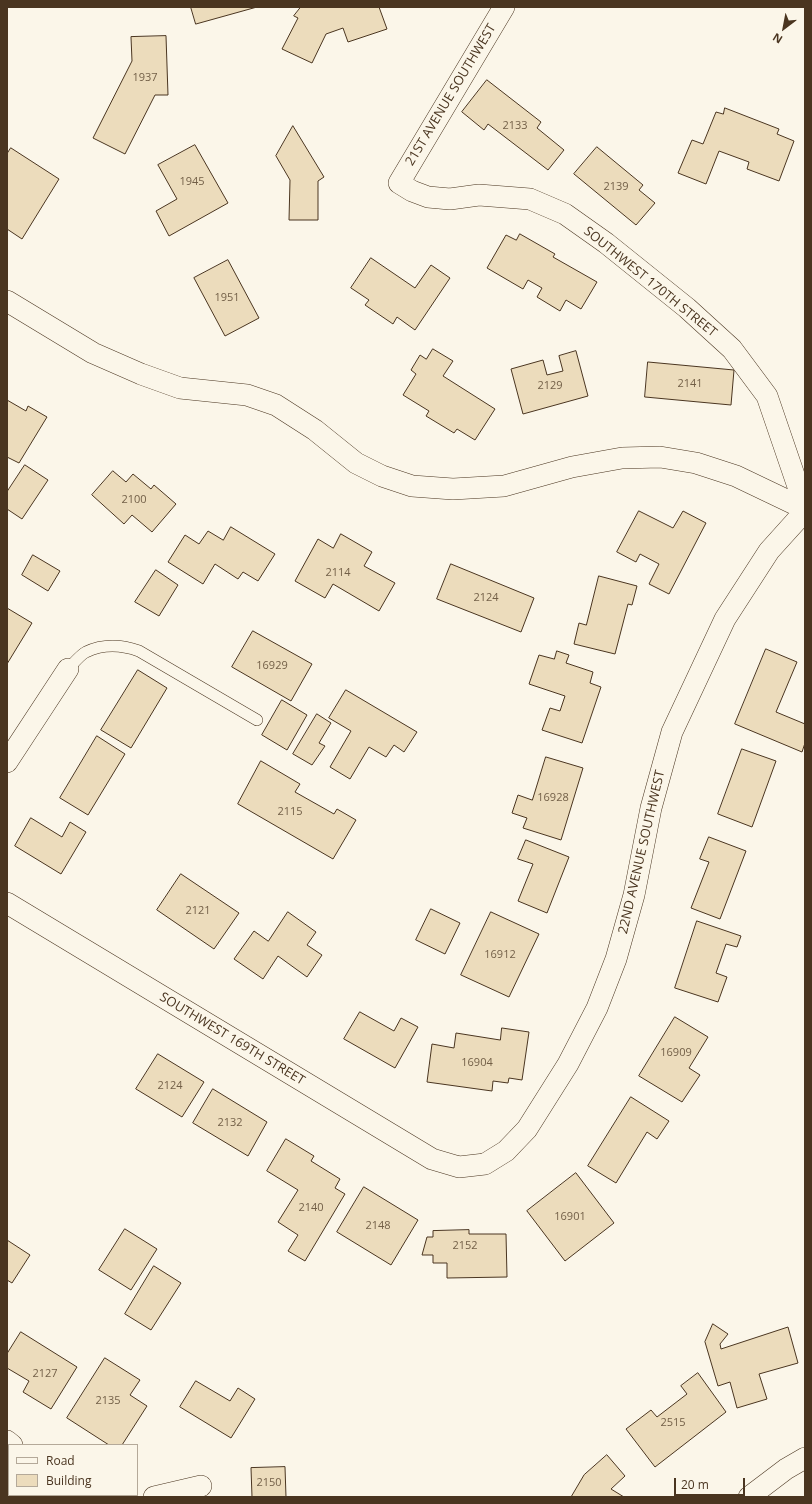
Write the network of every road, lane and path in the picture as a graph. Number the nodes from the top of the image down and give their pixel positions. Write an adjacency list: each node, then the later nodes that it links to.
1 (504, 7): 2 (street, 21ST AVENUE SOUTHWEST)
2 (399, 183): 4 (street, SOUTHWEST 170TH STREET)
3 (7, 301): 5 (street)
4 (801, 481): 5 (street, SOUTHWEST 170TH STREET)
5 (805, 509): 10 (street, 22ND AVENUE SOUTHWEST)
6 (68, 669): 7 (lane); 8 (street)
7 (257, 720)
8 (7, 762)
9 (7, 903): 10 (street, SOUTHWEST 169TH STREET)
10 (459, 1167)
11 (805, 1458): 14 (street)
12 (200, 1486): 13 (street)
13 (154, 1497)
14 (749, 1497)

